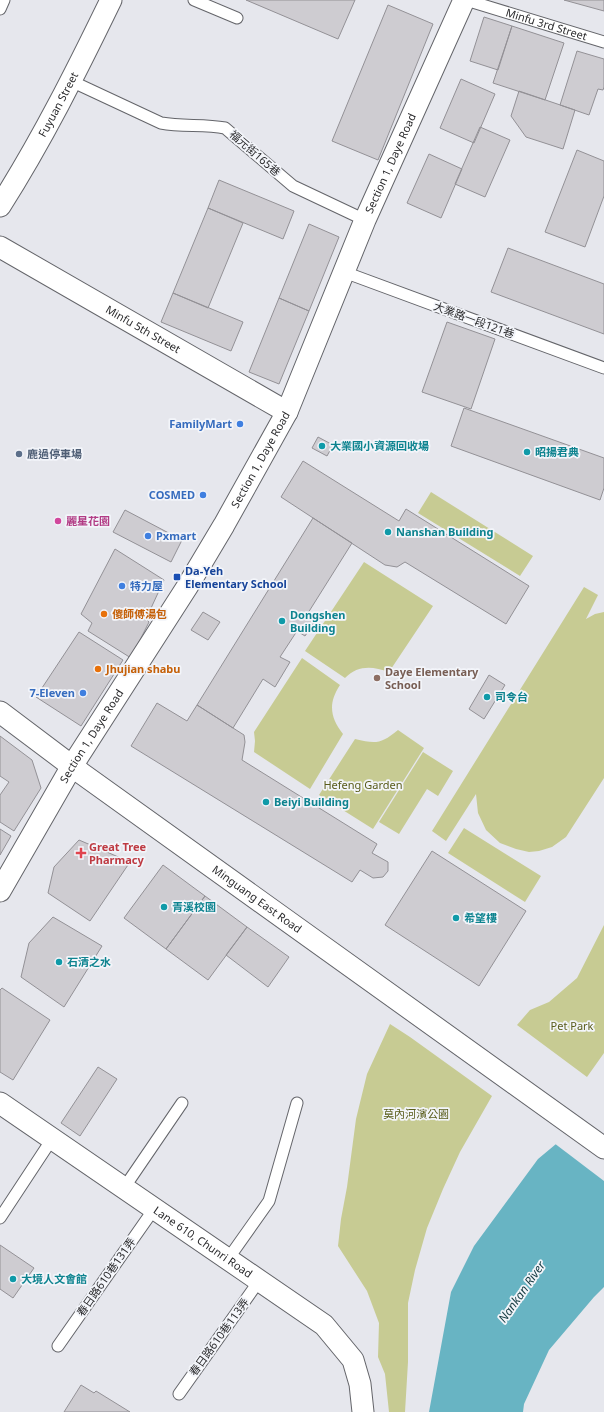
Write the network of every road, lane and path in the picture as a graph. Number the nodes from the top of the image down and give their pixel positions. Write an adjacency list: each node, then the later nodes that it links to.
1 (4, 0): 5 (lane)
2 (111, 0): 8 (street, Fuyuan Street)
3 (194, 0): 6 (lane)
4 (465, 0): 7 (lane, Minfu 3rd Street); 10 (street, Section 1, Daye Road)
5 (0, 9)
6 (237, 18)
7 (604, 42)
8 (71, 81): 9 (street, Fuyuan Street); 10 (lane, 福元街165巷)
9 (0, 206)
10 (365, 220): 12 (street, Section 1, Daye Road)
11 (0, 247): 14 (street, Minfu 5th Street)
12 (344, 272): 13 (lane, 大業路一段121巷); 14 (street, Section 1, Daye Road)
13 (604, 368)
14 (287, 412): 16 (street, Section 1, Daye Road)
15 (0, 712): 16 (street, Minguang East Road)
16 (72, 766): 17 (street, Section 1, Daye Road); 22 (street, Minguang East Road)
17 (0, 891)
18 (0, 1103): 21 (street, Lane 610, Chunri Road)
19 (182, 1103): 23 (lane)
20 (297, 1104): 26 (lane)
21 (52, 1139): 23 (street, Lane 610, Chunri Road); 25 (lane)
22 (604, 1148)
23 (124, 1188): 24 (street, Lane 610, Chunri Road)
24 (154, 1209): 26 (street, Lane 610, Chunri Road); 28 (lane, 春日路610巷131弄)
25 (0, 1218)
26 (228, 1260): 27 (street, Lane 610, Chunri Road)
27 (259, 1281): 29 (lane, 春日路610巷113弄); 30 (street, Lane 610, Chunri Road)
28 (58, 1346)
29 (179, 1394)
30 (363, 1412)

